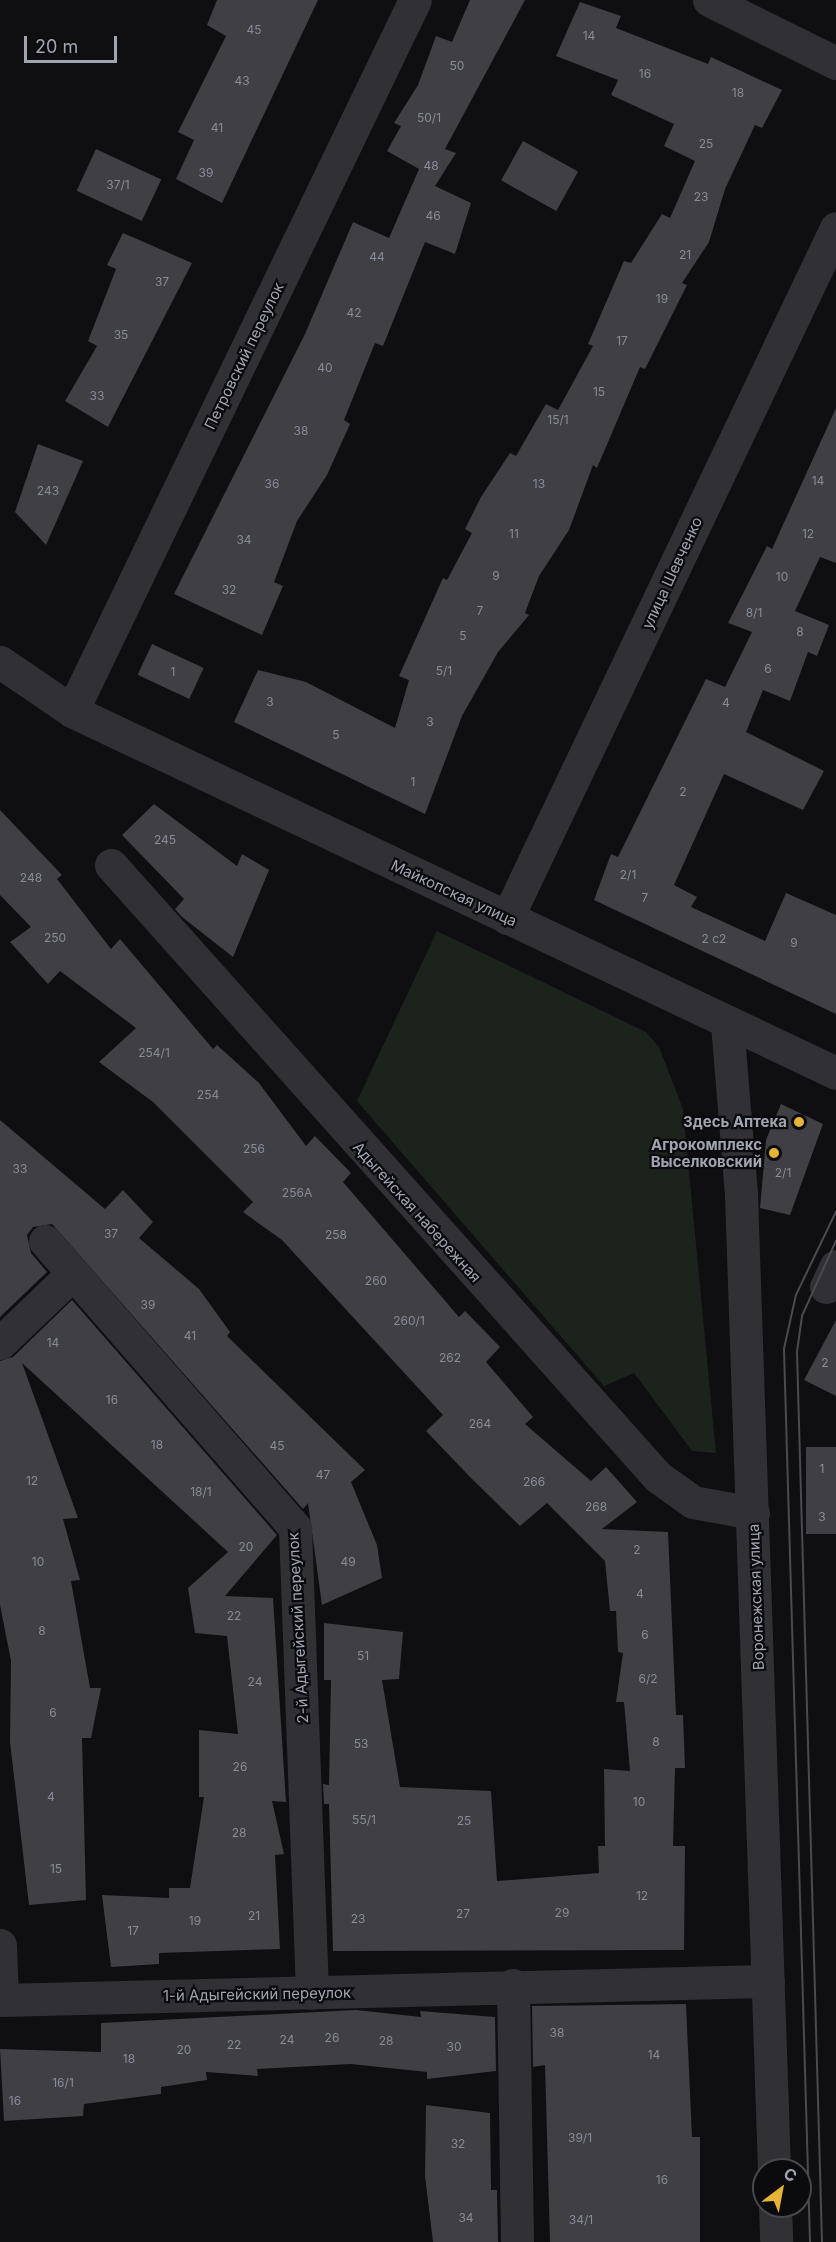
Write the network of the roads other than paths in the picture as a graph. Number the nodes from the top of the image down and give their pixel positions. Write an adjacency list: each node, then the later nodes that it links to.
1 (415, 0): 6 (street, Петровский переулок)
2 (709, 0): 3 (street)
3 (836, 63)
4 (836, 228): 8 (street, улица Шевченко)
5 (1, 665): 6 (street)
6 (72, 711): 8 (street, Майкопская улица)
7 (111, 865): 14 (street, Адыгейская набережная)
8 (507, 918): 9 (street, Майкопская улица)
9 (727, 1024): 10 (street, Майкопская улица); 14 (street, Воронежская улица)
10 (836, 1073)
11 (45, 1241): 12 (street, 2-й Адыгейский переулок)
12 (70, 1276): 13 (street); 18 (street, 2-й Адыгейский переулок)
13 (0, 1343)
14 (753, 1513): 16 (street, Воронежская улица)
15 (0, 1945): 19 (street)
16 (768, 1981): 17 (street, 1-й Адыгейский переулок); 20 (street, Воронежская улица)
17 (513, 1985): 18 (street, 1-й Адыгейский переулок); 22 (street)
18 (312, 1993): 19 (street, 1-й Адыгейский переулок)
19 (1, 2000)
20 (774, 2158)
21 (775, 2218): 23 (street)
22 (517, 2242)
23 (776, 2242)

